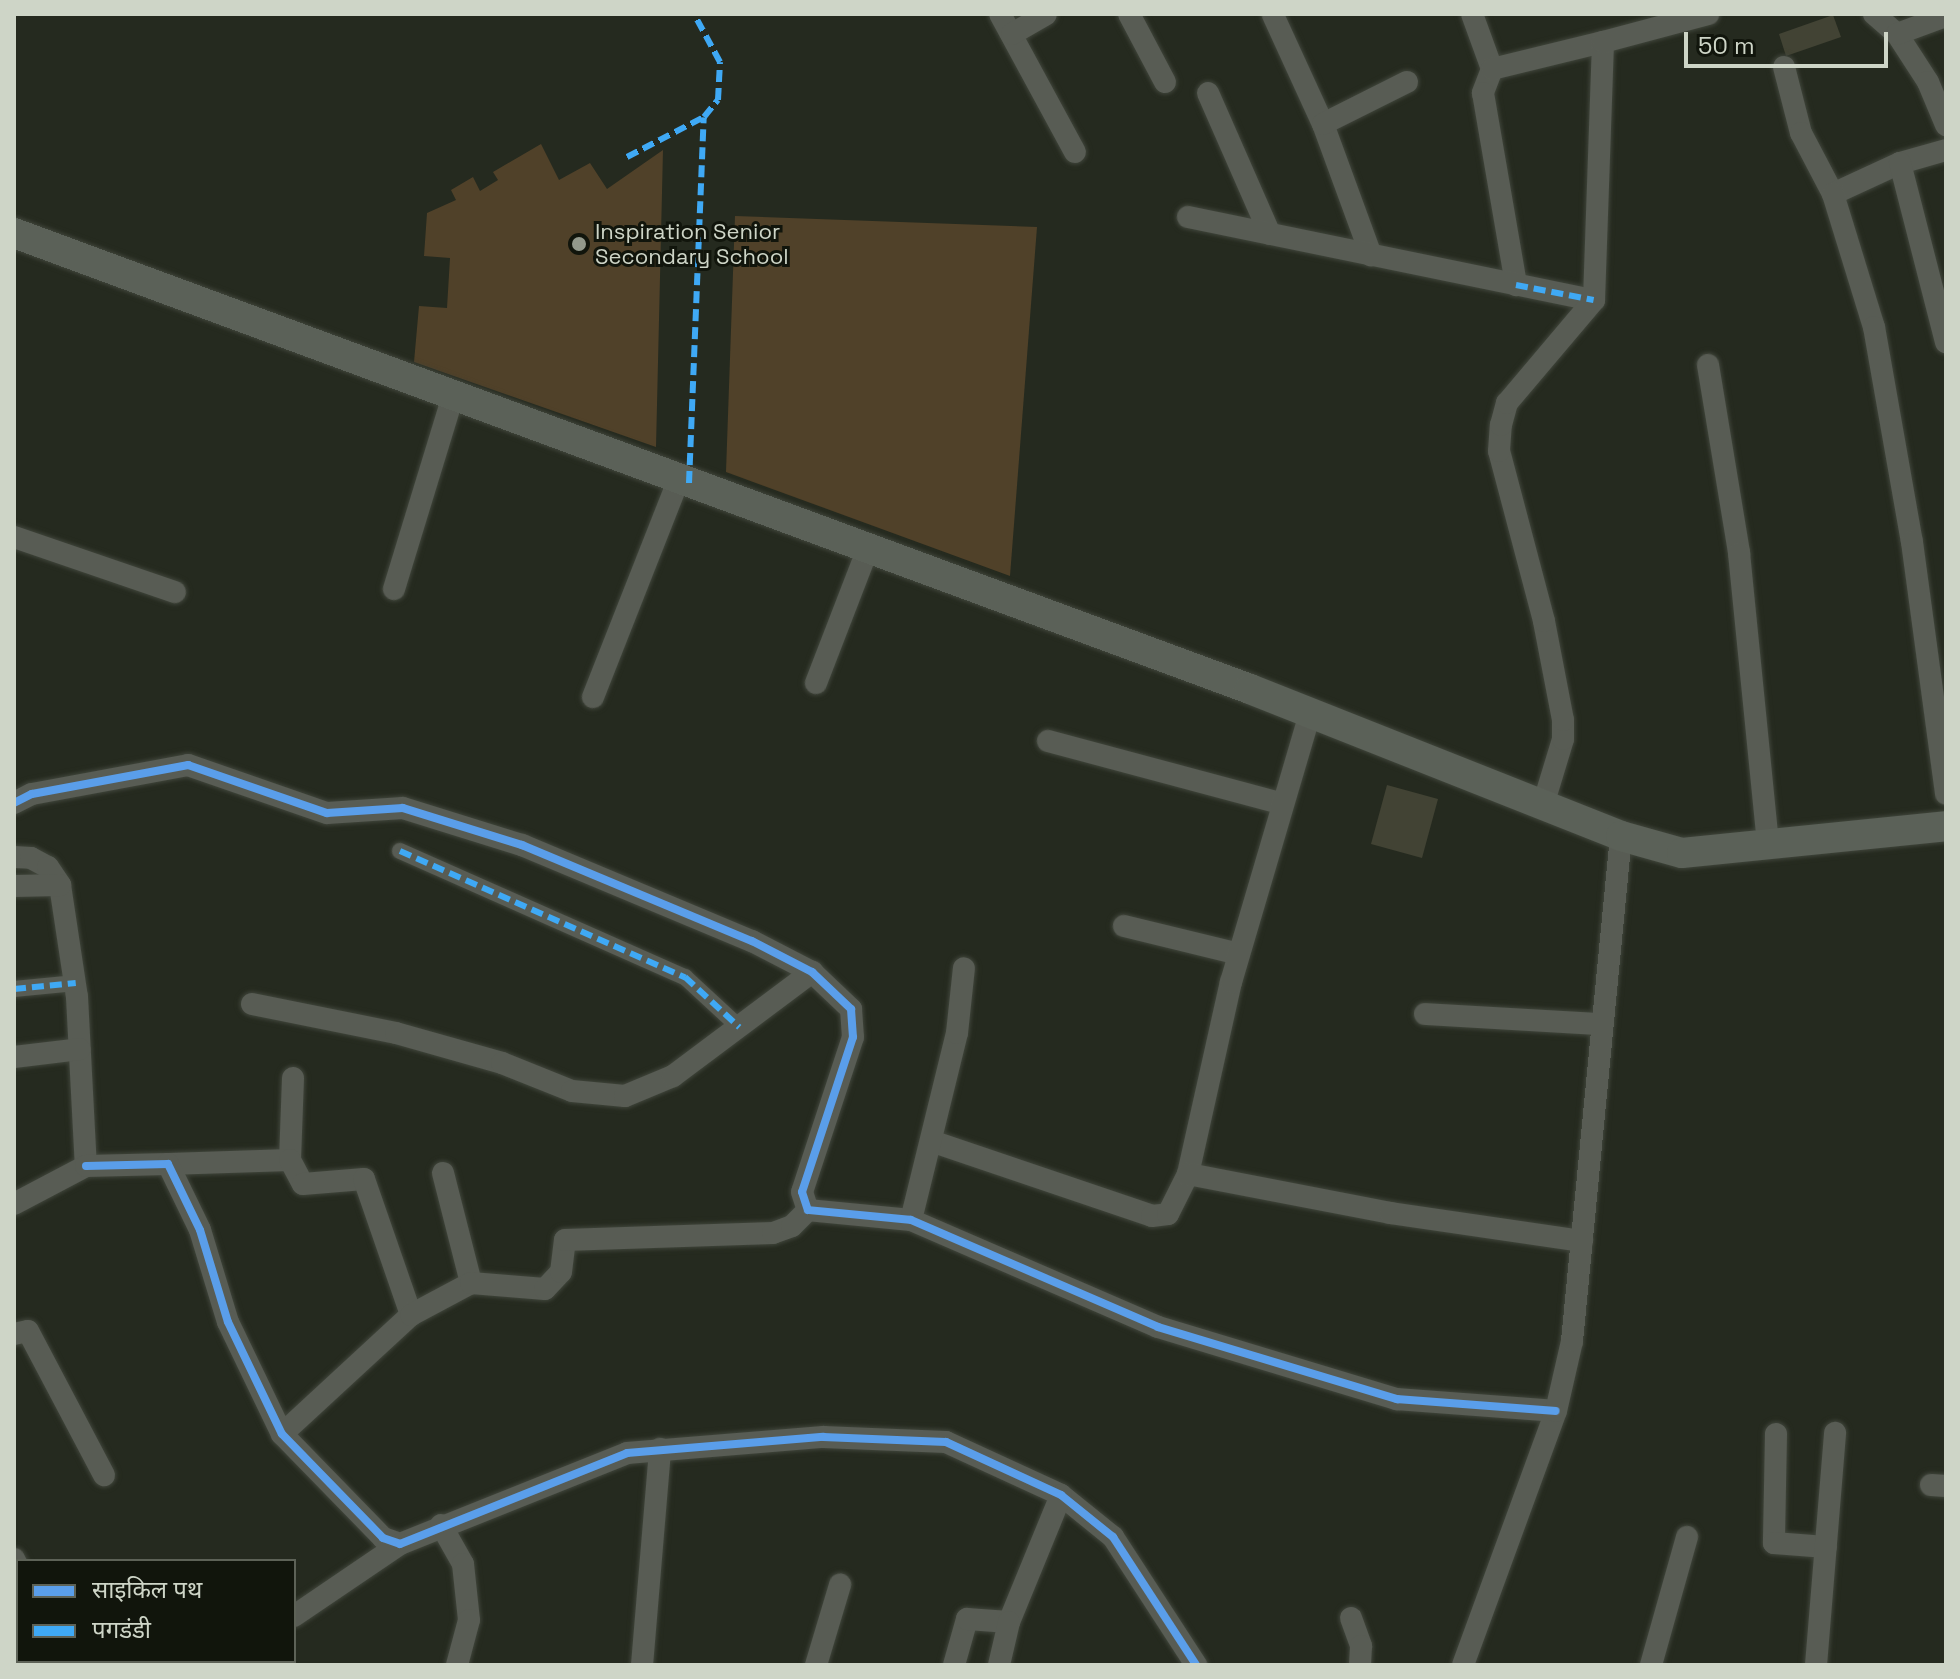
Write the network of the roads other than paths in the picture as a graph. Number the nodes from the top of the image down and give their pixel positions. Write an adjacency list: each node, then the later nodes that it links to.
1 (1000, 14): 9 (street)
2 (1046, 14): 9 (street)
3 (1129, 14): 14 (street)
4 (1472, 14): 13 (street)
5 (1708, 14): 11 (street)
6 (1874, 14): 10 (street)
7 (1273, 15): 17 (street)
8 (1946, 16): 10 (street)
9 (1012, 34): 20 (street)
10 (1897, 34): 18 (street)
11 (1603, 42): 13 (street); 28 (street)
12 (1784, 67): 22 (street)
13 (1492, 69): 27 (street)
14 (1165, 82)
15 (1407, 82): 17 (street)
16 (1208, 93): 25 (street)
17 (1323, 124): 26 (street)
18 (1946, 125)
19 (1946, 150): 21 (street)
20 (1075, 152)
21 (1900, 163): 22 (street); 29 (street)
22 (1833, 194): 41 (street)
23 (1188, 217): 25 (street)
24 (14, 233): 31 (main road)
25 (1270, 234): 26 (street)
26 (1371, 255): 27 (street)
27 (1516, 285): 28 (street)
28 (1594, 300): 44 (street)
29 (1946, 342)
30 (1708, 365): 47 (street)
31 (453, 396): 32 (main road); 35 (street)
32 (679, 479): 34 (main road); 38 (street)
33 (14, 537): 36 (street)
34 (868, 548): 37 (street); 39 (main road)
35 (394, 589)
36 (175, 592)
37 (816, 683)
38 (593, 697)
39 (1310, 713): 43 (street); 44 (main road)
40 (1048, 741): 43 (street)
41 (1946, 794)
42 (14, 803): 55 (street)
43 (1283, 804): 53 (street)
44 (1543, 805): 46 (main road)
45 (1946, 826): 47 (main road)
46 (1621, 836): 47 (main road); 60 (street)
47 (1768, 841)
48 (400, 851): 61 (street)
49 (14, 857): 50 (street)
50 (60, 885): 51 (street); 56 (street)
51 (14, 886)
52 (1124, 926): 53 (street)
53 (1239, 954): 70 (street)
54 (964, 968): 65 (street)
55 (812, 972): 61 (street); 72 (street)
56 (76, 983): 57 (street); 62 (street)
57 (14, 989)
58 (252, 1004): 61 (street)
59 (1425, 1014): 60 (street)
60 (1600, 1024): 74 (street)
61 (739, 1027)
62 (80, 1049): 63 (street); 68 (street)
63 (14, 1057)
64 (293, 1078): 66 (street)
65 (934, 1142): 70 (street); 73 (street)
66 (290, 1160): 67 (street); 76 (street)
67 (168, 1164): 68 (street); 80 (street)
68 (86, 1166): 71 (street)
69 (443, 1173): 75 (street)
70 (1188, 1174): 74 (street)
71 (14, 1204)
72 (808, 1210): 73 (street); 75 (street)
73 (911, 1220): 78 (street)
74 (1582, 1241): 78 (street)
75 (471, 1283): 76 (street)
76 (411, 1315): 80 (street)
77 (14, 1334): 83 (street)
78 (1556, 1411): 100 (street)
79 (1835, 1433): 88 (street)
80 (282, 1434): 87 (street)
81 (1776, 1434): 88 (street)
82 (660, 1449): 84 (street); 85 (street); 94 (street)
83 (104, 1475)
84 (1061, 1495): 92 (street); 98 (street)
85 (441, 1525): 87 (street); 93 (street)
86 (1687, 1537): 101 (street)
87 (400, 1544): 90 (street)
88 (1826, 1547): 102 (street)
89 (840, 1585): 95 (street)
90 (296, 1615)
91 (1351, 1618): 99 (street)
92 (1009, 1622): 96 (street); 97 (street)
93 (457, 1665)
94 (642, 1665)
95 (816, 1665)
96 (954, 1665)
97 (999, 1665)
98 (1196, 1665)
99 (1360, 1665)
100 (1463, 1665)
101 (1651, 1665)
102 (1816, 1665)

